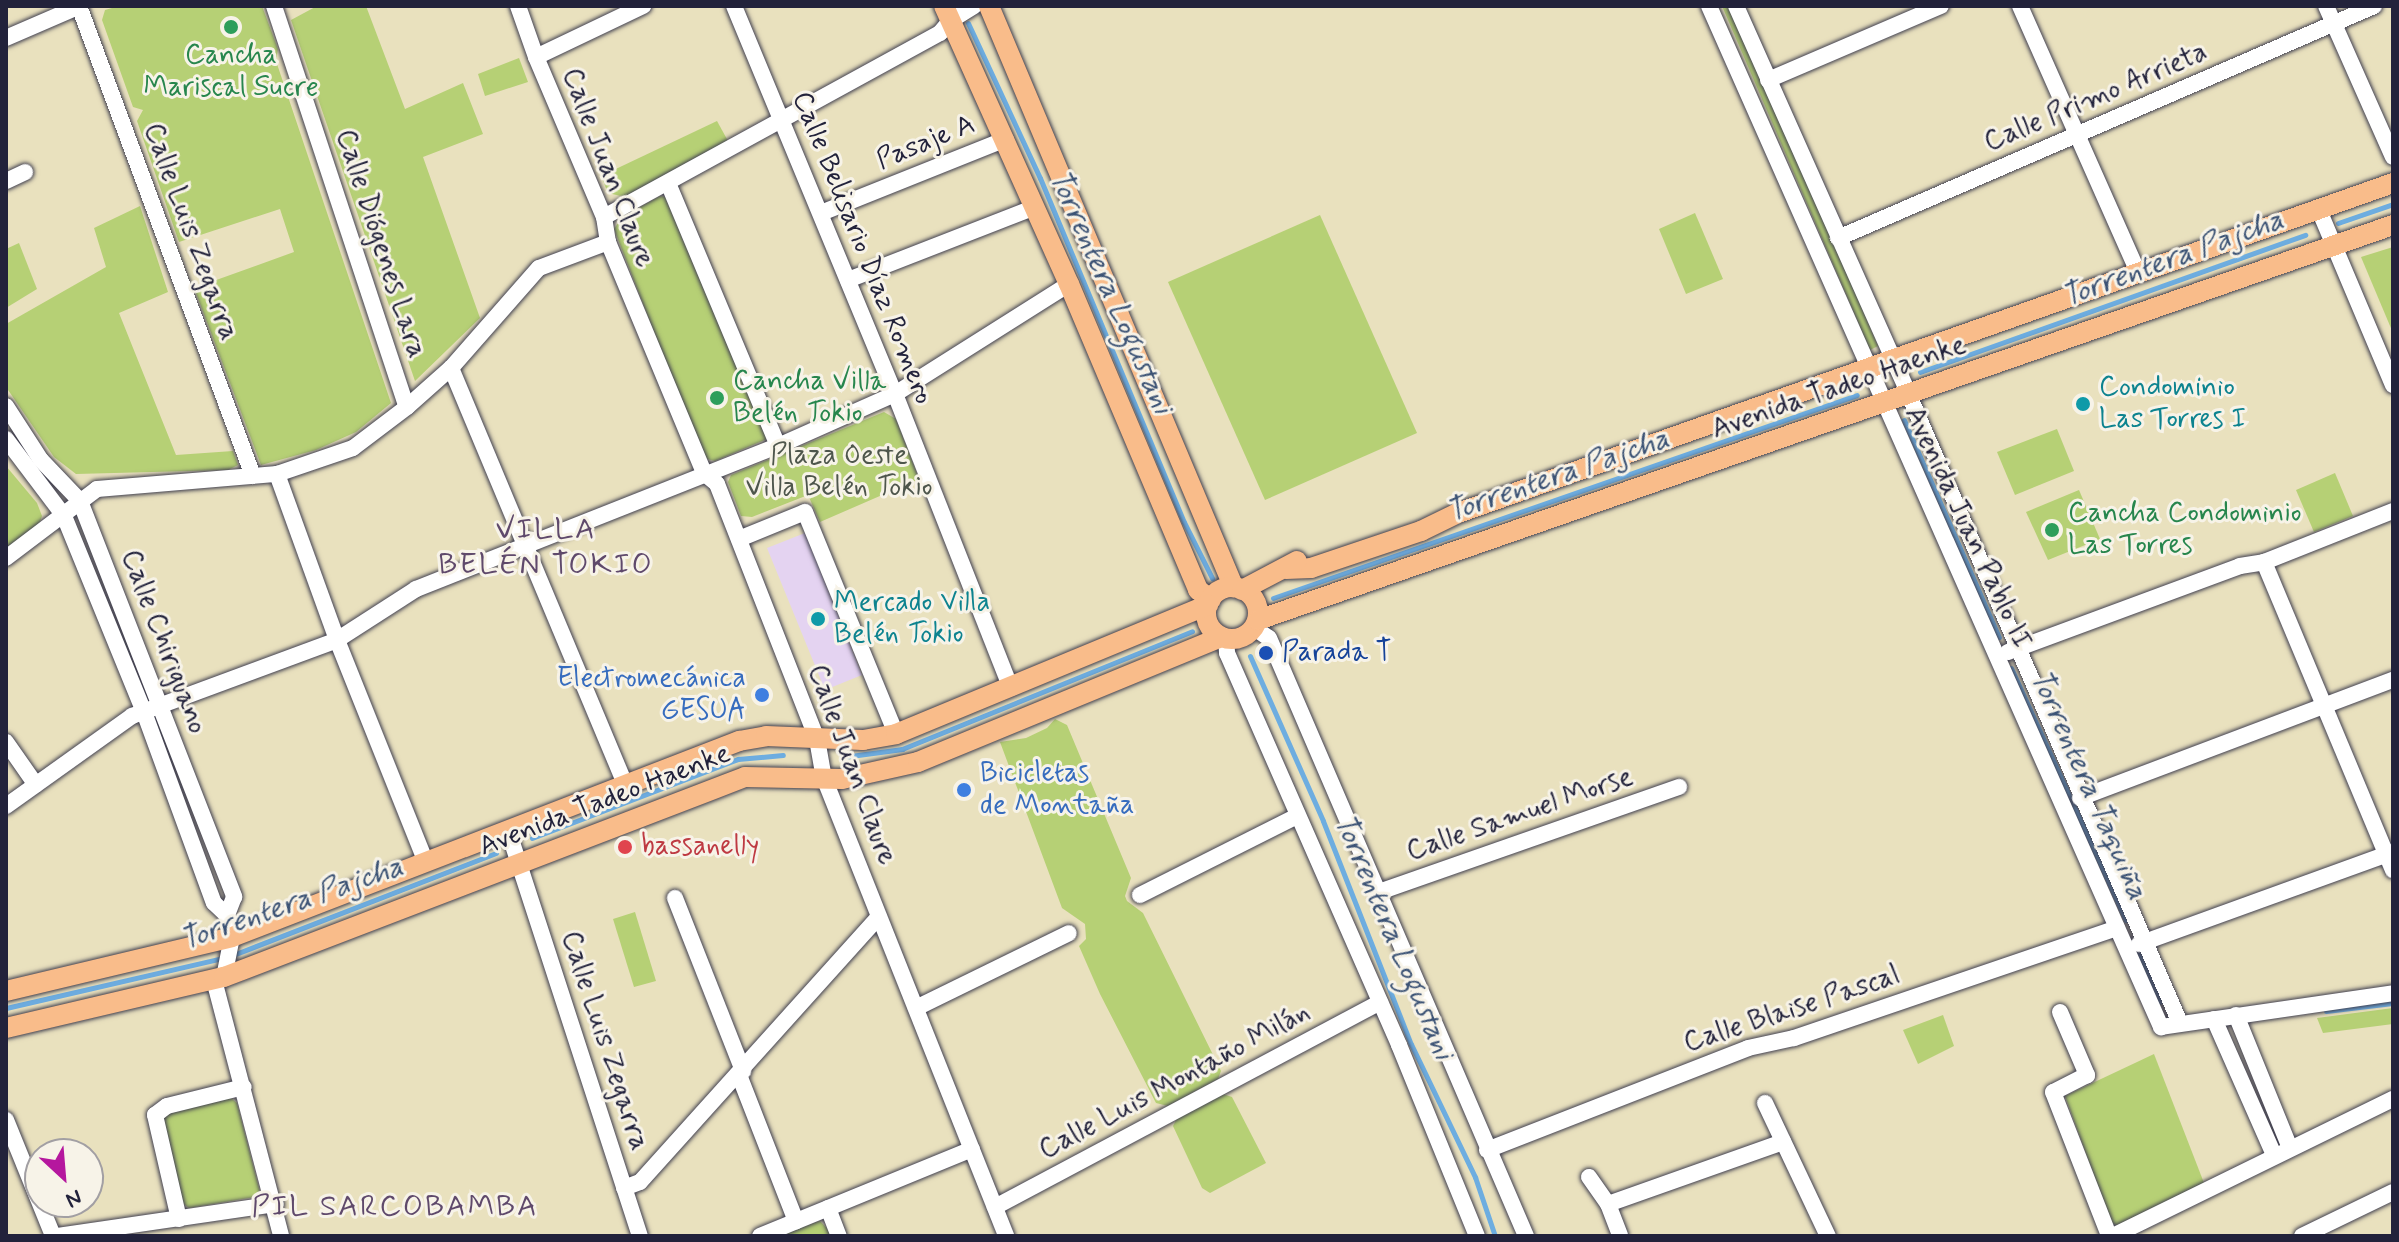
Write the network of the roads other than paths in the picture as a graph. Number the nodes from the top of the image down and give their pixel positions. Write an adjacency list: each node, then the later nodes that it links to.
1 (80, 6): 16 (street); 51 (street, Calle Luis Zegarra)
2 (274, 6): 46 (street, Calle Diógenes Lara)
3 (518, 6): 17 (street, Calle Juan Claure)
4 (643, 6): 17 (street)
5 (734, 6): 19 (street, Calle Belisario Díaz Romero)
6 (974, 6): 14 (street)
7 (989, 6): 59 (main road)
8 (1709, 6): 40 (street, Avenida Juan Pablo II)
9 (1736, 6): 18 (street, Avenida Juan Pablo II)
10 (1941, 6): 18 (street)
11 (2020, 6): 20 (street)
12 (2326, 6): 15 (street)
13 (2374, 6): 15 (street, Calle Primo Arrieta)
14 (947, 14): 19 (street); 21 (main road)
15 (2334, 24): 20 (street, Calle Primo Arrieta); 22 (street)
16 (6, 38)
17 (536, 57): 30 (street, Calle Juan Claure)
18 (1768, 80): 32 (street, Avenida Juan Pablo II)
19 (781, 119): 25 (street); 29 (street, Calle Belisario Díaz Romero)
20 (2077, 134): 32 (street, Calle Primo Arrieta); 35 (street)
21 (1006, 139): 27 (main road); 29 (street, Pasaje A)
22 (2393, 157)
23 (25, 172): 24 (street)
24 (6, 181)
25 (668, 183): 30 (street); 48 (street)
26 (2393, 183): 28 (main road, Avenida Tadeo Haenke)
27 (1035, 207): 36 (street); 37 (main road)
28 (2319, 210): 34 (street); 35 (main road, Avenida Tadeo Haenke)
29 (821, 213): 36 (street, Calle Belisario Díaz Romero)
30 (604, 217): 33 (street, Calle Juan Claure)
31 (2393, 225): 34 (main road, Avenida Tadeo Haenke)
32 (1838, 238): 38 (street, Avenida Juan Pablo II)
33 (608, 242): 39 (street); 49 (street, Calle Juan Claure)
34 (2334, 246): 41 (street); 42 (main road, Avenida Tadeo Haenke)
35 (2139, 274): 38 (main road, Avenida Tadeo Haenke)
36 (848, 280): 43 (street, Calle Belisario Díaz Romero)
37 (1069, 284): 43 (street); 60 (main road)
38 (1893, 361): 40 (main road, Avenida Tadeo Haenke); 42 (street, Avenida Juan Pablo II)
39 (451, 368): 46 (street); 56 (street, Calle Diógenes Lara)
40 (1868, 369): 44 (street, Avenida Juan Pablo II); 59 (main road, Avenida Tadeo Haenke)
41 (2393, 385)
42 (1908, 393): 44 (main road, Avenida Tadeo Haenke); 64 (street, Avenida Juan Pablo II)
43 (895, 394): 48 (street); 67 (street, Calle Belisario Díaz Romero)
44 (1882, 403): 61 (main road, Avenida Tadeo Haenke); 65 (street, Avenida Juan Pablo II)
45 (6, 406): 52 (street, Calle Chiriguano)
46 (407, 407): 50 (street)
47 (6, 439): 54 (street, Calle Chiriguano)
48 (778, 446): 49 (street)
49 (704, 473): 55 (street, Calle Juan Claure); 56 (street)
50 (277, 474): 51 (street); 63 (street)
51 (253, 476): 52 (street)
52 (80, 501): 54 (street); 69 (street, Calle Chiriguano)
53 (2393, 511): 58 (street)
54 (64, 516): 57 (street); 70 (street, Calle Chiriguano)
55 (739, 539): 71 (street); 72 (street, Calle Juan Claure)
56 (525, 545): 63 (street); 75 (street, Calle Diógenes Lara)
57 (6, 558)
58 (2264, 562): 64 (street); 68 (street)
59 (1238, 589): 60 (main road); 61 (main road)
60 (1209, 602): 62 (main road); 67 (main road, Avenida Tadeo Haenke)
61 (1256, 624): 62 (main road); 85 (street)
62 (1224, 638): 74 (main road, Avenida Tadeo Haenke); 80 (street)
63 (337, 640): 69 (street); 84 (street)
64 (2016, 648): 65 (street); 78 (street, Avenida Juan Pablo II)
65 (1998, 656): 90 (street, Avenida Juan Pablo II)
66 (2393, 680): 68 (street)
67 (1011, 688): 71 (main road, Avenida Tadeo Haenke)
68 (2324, 705): 78 (street); 82 (street)
69 (161, 708): 70 (street); 88 (street, Calle Chiriguano)
70 (144, 712): 76 (street); 88 (street, Calle Chiriguano)
71 (896, 734): 72 (main road, Avenida Tadeo Haenke)
72 (817, 739): 74 (street, Calle Juan Claure); 75 (main road, Avenida Tadeo Haenke)
73 (6, 742): 76 (street)
74 (824, 778): 83 (main road, Avenida Tadeo Haenke); 89 (street, Calle Juan Claure)
75 (625, 784): 81 (main road, Avenida Tadeo Haenke)
76 (36, 785): 79 (street)
77 (1679, 787): 85 (street, Calle Samuel Morse)
78 (2080, 798): 92 (street, Avenida Juan Pablo II)
79 (6, 806)
80 (1297, 816): 86 (street); 97 (street)
81 (508, 830): 83 (street, Calle Luis Zegarra); 84 (main road, Avenida Tadeo Haenke)
82 (2391, 859): 92 (street)
83 (519, 862): 94 (main road, Avenida Tadeo Haenke); 115 (street, Calle Luis Zegarra)
84 (426, 863): 94 (main road, Avenida Tadeo Haenke)
85 (1379, 892): 112 (street)
86 (1140, 895)
87 (675, 898): 104 (street)
88 (227, 915): 94 (street, Calle Chiriguano)
89 (879, 917): 98 (street, Calle Juan Claure); 104 (street)
90 (2117, 928): 93 (street, Avenida Juan Pablo II); 112 (street, Calle Blaise Pascal)
91 (1069, 933): 98 (street)
92 (2146, 942): 93 (street); 102 (street, Avenida Juan Pablo II)
93 (2125, 947): 102 (street, Avenida Juan Pablo II)
94 (225, 962): 95 (main road, Avenida Tadeo Haenke); 103 (main road, Avenida Tadeo Haenke); 105 (street, Calle Chiriguano)
95 (6, 991)
96 (2393, 993): 100 (street)
97 (1380, 1002): 119 (street, Calle Luis Montaño Milán); 130 (street)
98 (916, 1008): 111 (street, Calle Juan Claure)
99 (2060, 1012): 134 (street)
100 (2236, 1015): 101 (street); 110 (street)
101 (2214, 1019): 102 (street); 113 (street)
102 (2180, 1023)
103 (6, 1028)
104 (741, 1073): 115 (street); 122 (street)
105 (244, 1087): 117 (street, Calle Chiriguano); 121 (street)
106 (2393, 1099): 110 (street)
107 (1765, 1103): 109 (street)
108 (6, 1120): 124 (street)
109 (1783, 1142): 118 (street); 133 (street)
110 (2290, 1148): 113 (street)
111 (972, 1149): 119 (street, Calle Juan Claure); 120 (street)
112 (1487, 1150): 131 (street)
113 (2274, 1155): 134 (street)
114 (1589, 1177): 118 (street)
115 (624, 1188): 126 (street, Calle Luis Zegarra)
116 (2393, 1192): 123 (street)
117 (276, 1204): 121 (street); 125 (street, Calle Chiriguano)
118 (1608, 1204): 132 (street)
119 (995, 1207): 129 (street, Calle Juan Claure)
120 (828, 1208): 122 (street); 128 (street)
121 (179, 1219): 124 (street)
122 (796, 1221): 127 (street)
123 (2314, 1233)
124 (55, 1236)
125 (281, 1236)
126 (640, 1236)
127 (760, 1236)
128 (839, 1236)
129 (1006, 1236)
130 (1477, 1236)
131 (1526, 1236)
132 (1620, 1236)
133 (1828, 1236)
134 (2111, 1236)

